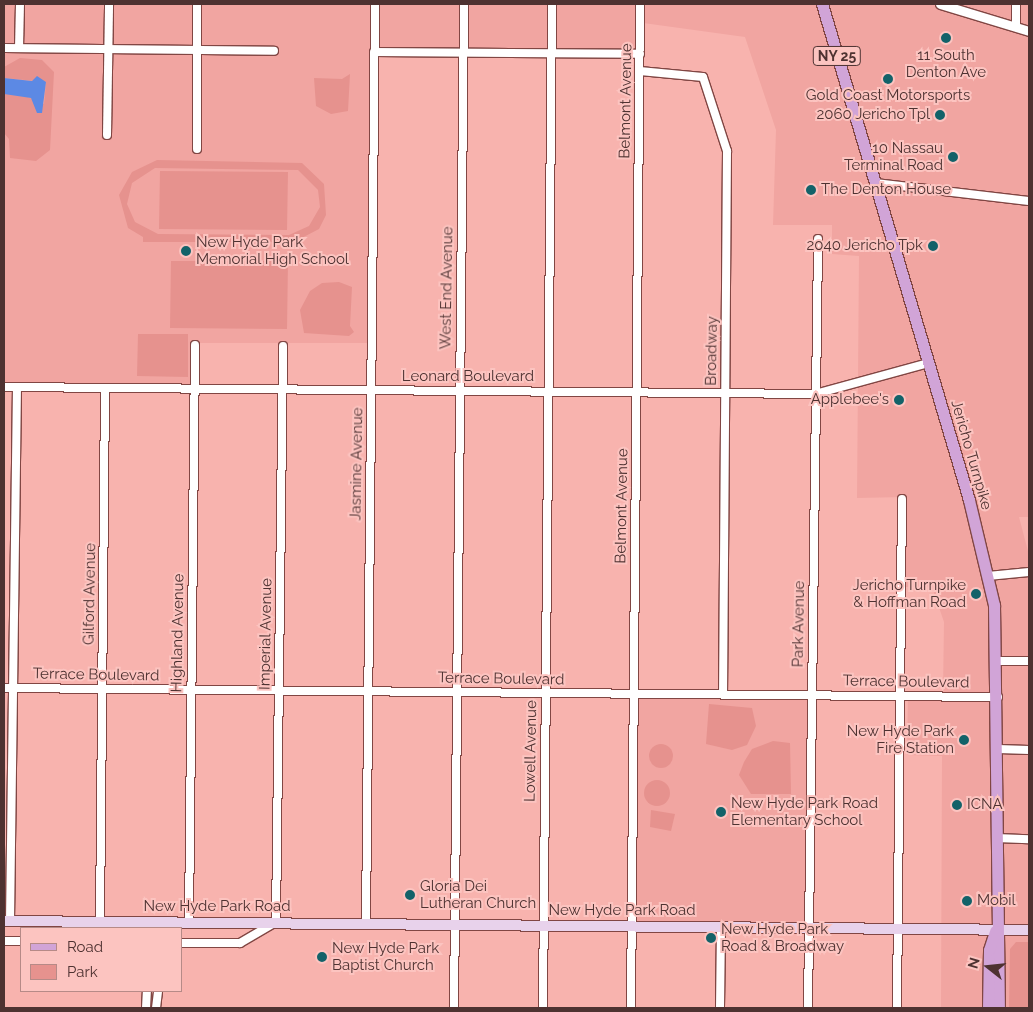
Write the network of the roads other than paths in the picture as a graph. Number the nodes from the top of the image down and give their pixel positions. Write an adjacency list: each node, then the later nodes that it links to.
1 (20, 4): 14 (street)
2 (109, 4): 15 (street)
3 (197, 4): 16 (street)
4 (375, 4): 18 (street, Jasmine Avenue)
5 (464, 4): 19 (street, West End Avenue)
6 (552, 4): 20 (street, Lowell Avenue)
7 (640, 4): 21 (street, Belmont Avenue)
8 (822, 4): 25 (main road, Jericho Turnpike / NY 25)
9 (940, 4): 11 (street)
10 (1016, 4): 11 (street)
11 (1016, 27): 12 (street)
12 (1029, 31)
13 (4, 48): 14 (street)
14 (19, 48): 15 (street)
15 (108, 49): 16 (street); 23 (street)
16 (197, 50): 17 (street); 24 (street)
17 (274, 51)
18 (374, 52): 19 (street); 36 (street, Jasmine Avenue)
19 (463, 52): 20 (street); 37 (street, West End Avenue)
20 (552, 53): 21 (street); 38 (street, Lowell Avenue)
21 (640, 54): 22 (street, Belmont Avenue)
22 (640, 71): 39 (street, Belmont Avenue); 40 (street, Broadway)
23 (108, 135)
24 (197, 149)
25 (875, 183): 26 (street); 30 (main road, Jericho Turnpike / NY 25)
26 (1029, 201)
27 (818, 239): 41 (street, Park Avenue)
28 (195, 345): 34 (street, Highland Avenue)
29 (283, 346): 35 (street, Imperial Avenue)
30 (928, 362): 41 (street, Leonard Boulevard); 44 (main road, Jericho Turnpike / NY 25)
31 (4, 387): 32 (street, Leonard Boulevard)
32 (17, 387): 33 (street, Leonard Boulevard); 48 (street)
33 (105, 388): 34 (street, Leonard Boulevard); 49 (street, Gilford Avenue)
34 (194, 388): 35 (street, Leonard Boulevard); 50 (street, Highland Avenue)
35 (282, 390): 36 (street, Leonard Boulevard); 51 (street, Imperial Avenue)
36 (371, 390): 37 (street, Leonard Boulevard); 52 (street, Jasmine Avenue)
37 (460, 391): 38 (street, Leonard Boulevard); 53 (street, West End Avenue)
38 (548, 392): 39 (street, Leonard Boulevard); 54 (street, Lowell Avenue)
39 (637, 392): 40 (street, Leonard Boulevard); 55 (street, Belmont Avenue)
40 (726, 393): 41 (street, Leonard Boulevard); 56 (street, Broadway)
41 (815, 394): 57 (street, Park Avenue)
42 (902, 499): 58 (street)
43 (1029, 572): 44 (street)
44 (988, 576): 45 (main road, Jericho Turnpike / NY 25)
45 (998, 661): 46 (street); 59 (main road, Jericho Turnpike / NY 25)
46 (1029, 661)
47 (4, 688): 48 (street, Terrace Boulevard)
48 (14, 688): 49 (street, Terrace Boulevard); 64 (street)
49 (102, 689): 50 (street, Terrace Boulevard); 65 (street, Gilford Avenue)
50 (191, 690): 51 (street, Terrace Boulevard); 66 (street, Highland Avenue)
51 (279, 691): 52 (street, Terrace Boulevard); 67 (street, Imperial Avenue)
52 (368, 691): 53 (street, Terrace Boulevard); 68 (street, Jasmine Avenue)
53 (457, 692): 54 (street, Terrace Boulevard); 69 (street, West End Avenue)
54 (546, 693): 55 (street, Terrace Boulevard); 71 (street, Lowell Avenue)
55 (634, 694): 56 (street, Terrace Boulevard); 72 (street, Belmont Avenue)
56 (723, 694): 57 (street, Terrace Boulevard)
57 (812, 695): 58 (street, Terrace Boulevard); 74 (street, Park Avenue)
58 (900, 696): 59 (street, Terrace Boulevard); 75 (street)
59 (998, 697): 60 (main road, Jericho Turnpike / NY 25)
60 (998, 750): 61 (street); 62 (main road, Jericho Turnpike / NY 25)
61 (1029, 750)
62 (996, 838): 63 (street); 76 (main road, Jericho Turnpike / NY 25)
63 (1029, 839)
64 (7, 921): 65 (main road, New Hyde Park Road)
65 (100, 921): 70 (main road, New Hyde Park Road)
66 (189, 922): 67 (main road, New Hyde Park Road); 70 (main road, New Hyde Park Road)
67 (276, 922): 68 (main road, New Hyde Park Road); 80 (street)
68 (366, 924): 69 (main road, New Hyde Park Road)
69 (455, 925): 71 (main road, New Hyde Park Road); 85 (street, West End Avenue)
70 (157, 926)
71 (543, 926): 72 (main road, New Hyde Park Road); 86 (street, Lowell Avenue)
72 (632, 926): 73 (main road, New Hyde Park Road); 87 (street, Belmont Avenue)
73 (720, 927): 74 (main road, New Hyde Park Road); 88 (street)
74 (809, 928): 75 (main road, New Hyde Park Road); 89 (street, Park Avenue)
75 (898, 929): 76 (main road, New Hyde Park Road); 90 (street)
76 (996, 930): 77 (main road, New Hyde Park Road); 91 (main road, Jericho Turnpike / NY 25); 92 (main road, Jericho Turnpike / NY 25)
77 (1029, 930)
78 (4, 941): 79 (street)
79 (20, 941)
80 (182, 943)
81 (147, 992): 83 (street)
82 (158, 992): 84 (street)
83 (146, 1008)
84 (156, 1008)
85 (454, 1008)
86 (542, 1008)
87 (631, 1008)
88 (720, 1008)
89 (808, 1008)
90 (897, 1008)
91 (988, 1008)
92 (999, 1008)

